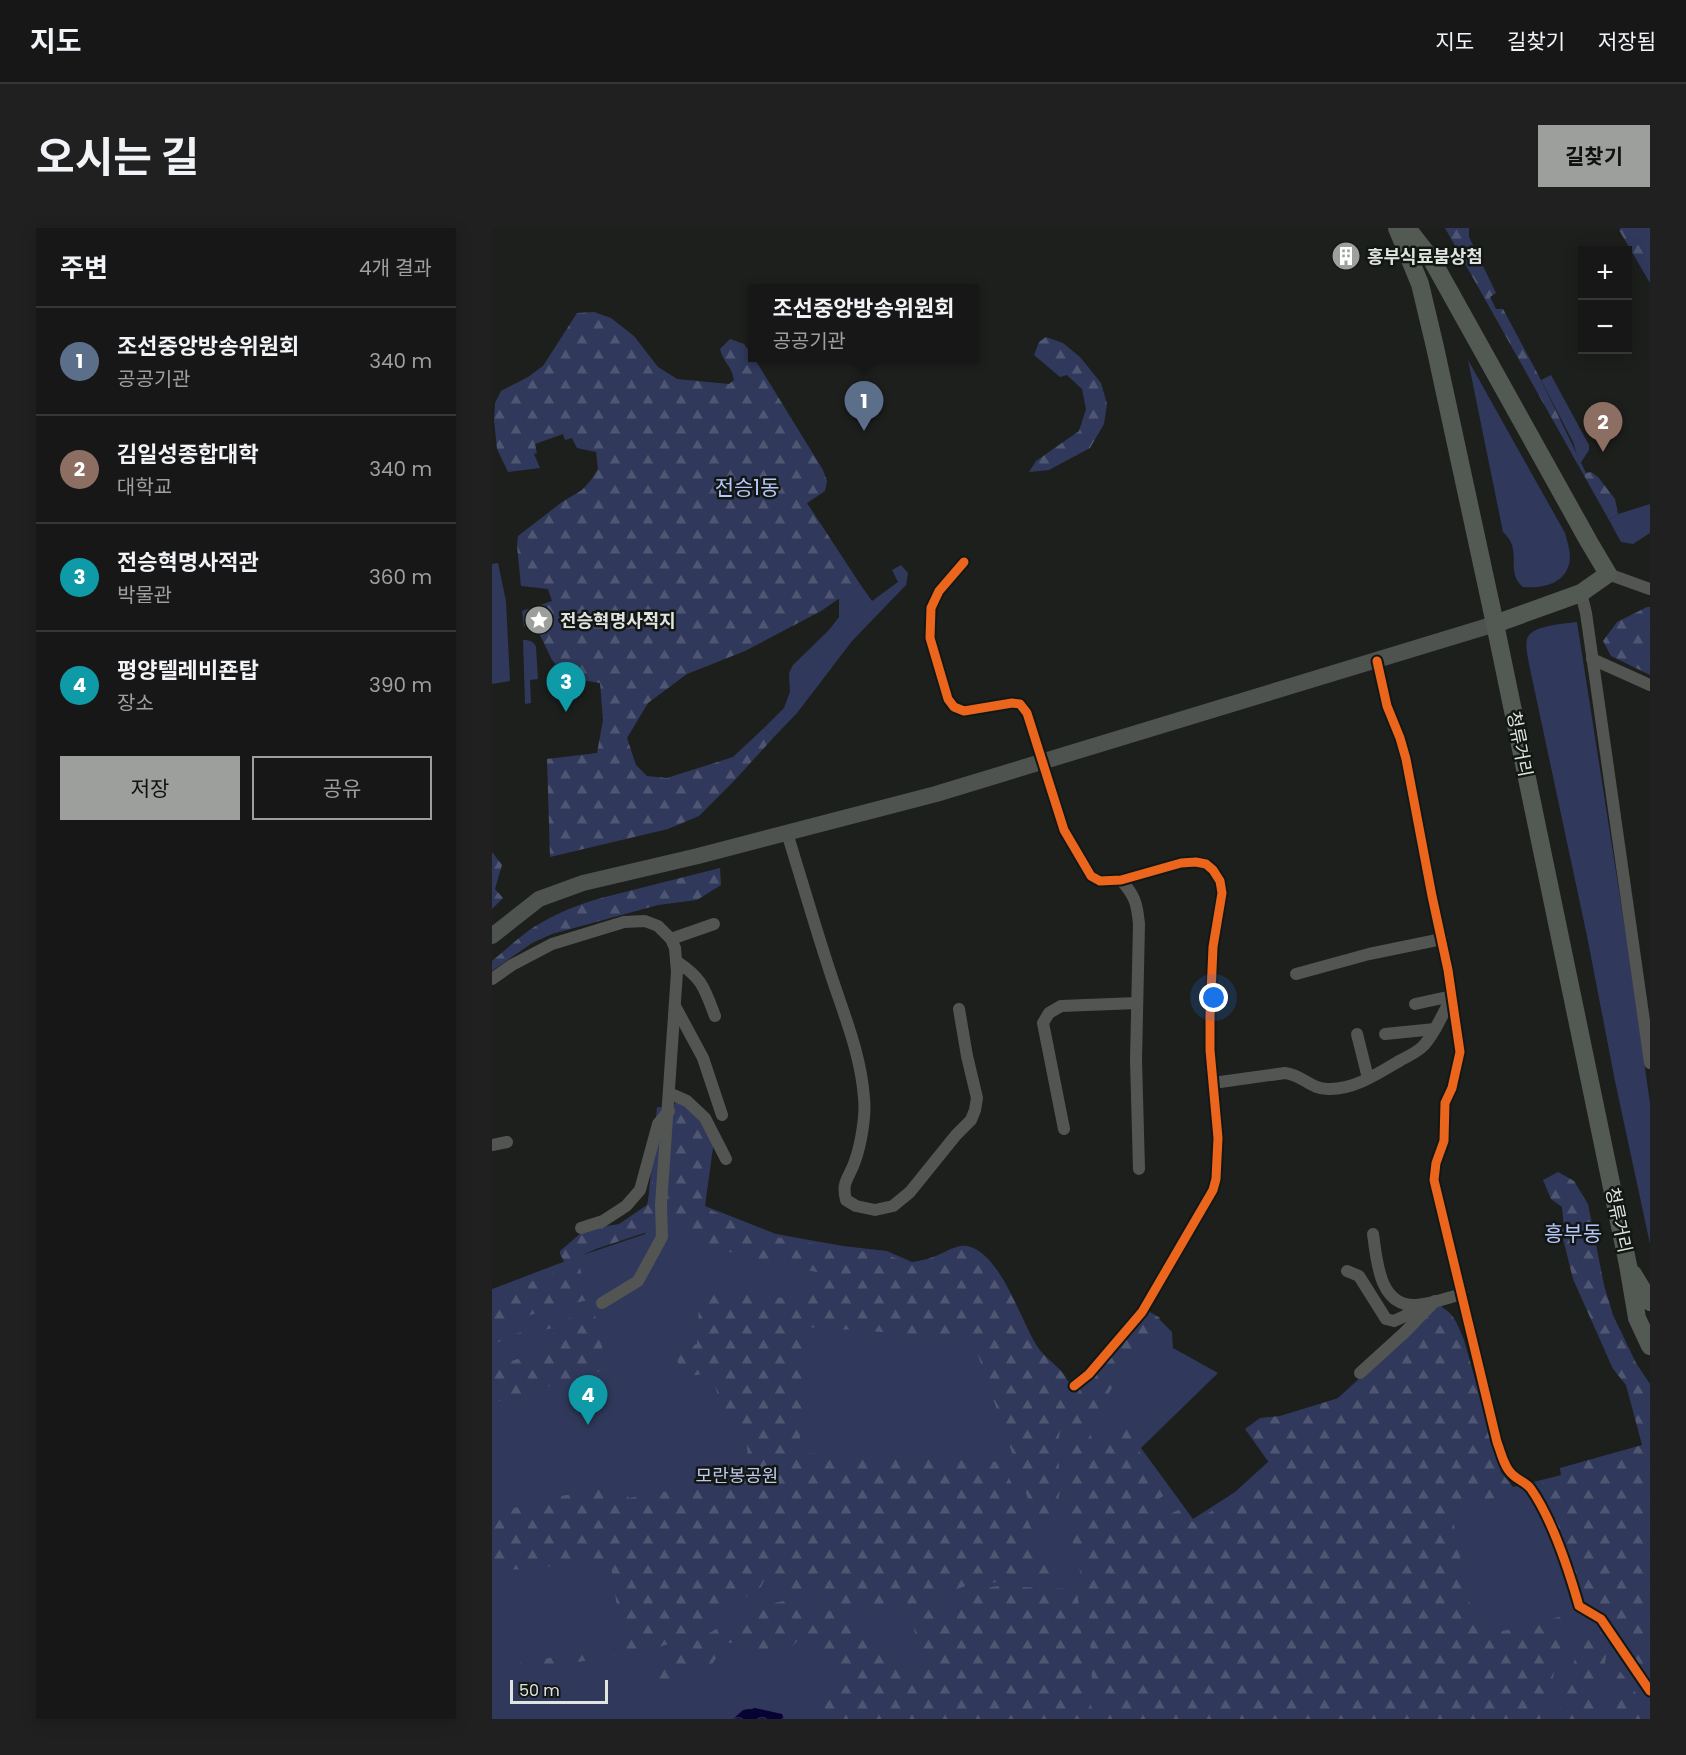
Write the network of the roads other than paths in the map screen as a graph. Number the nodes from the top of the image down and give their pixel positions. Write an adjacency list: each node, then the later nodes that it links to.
1 (1397, 228): 7 (main road, 청류거리)
2 (1407, 228): 4 (main road)
3 (964, 562): 11 (street)
4 (1608, 574): 5 (street); 6 (main road)
5 (1650, 589)
6 (1581, 593): 7 (main road); 8 (street)
7 (1495, 624): 9 (main road); 43 (main road, 청류거리)
8 (1592, 659): 10 (street); 30 (street)
9 (1377, 661): 11 (main road); 17 (street)
10 (1650, 685)
11 (1043, 762): 12 (main road); 13 (street)
12 (787, 833): 15 (main road); 25 (street)
13 (1121, 879): 22 (street); 32 (street)
14 (714, 924): 16 (street)
15 (492, 936)
16 (671, 939): 18 (street); 20 (street)
17 (1442, 939): 19 (street); 21 (street)
18 (676, 961): 24 (street); 26 (street)
19 (1296, 974)
20 (492, 980)
21 (1452, 996): 23 (street); 27 (street); 45 (street)
22 (1137, 1003): 36 (street); 40 (street)
23 (1415, 1004)
24 (675, 1006): 33 (street); 35 (street)
25 (959, 1009)
26 (715, 1016)
27 (1435, 1029): 29 (street); 31 (street)
28 (1357, 1034): 31 (street)
29 (1385, 1034)
30 (1650, 1062)
31 (1368, 1078): 32 (street)
32 (1213, 1083): 52 (street)
33 (669, 1093): 34 (street); 39 (street)
34 (669, 1112): 41 (street); 48 (street)
35 (722, 1115)
36 (1064, 1129)
37 (507, 1142): 38 (street)
38 (492, 1145)
39 (726, 1160)
40 (1139, 1169)
41 (581, 1228)
42 (1373, 1234): 49 (street)
43 (1628, 1265): 47 (main road, 청류거리); 50 (main road, 청류거리)
44 (1347, 1271): 49 (street)
45 (1462, 1294): 46 (street); 53 (street)
46 (1436, 1300): 49 (street); 51 (street)
47 (1650, 1302)
48 (602, 1304)
49 (1417, 1305)
50 (1650, 1346)
51 (1360, 1373)
52 (1074, 1386)
53 (1650, 1691)

